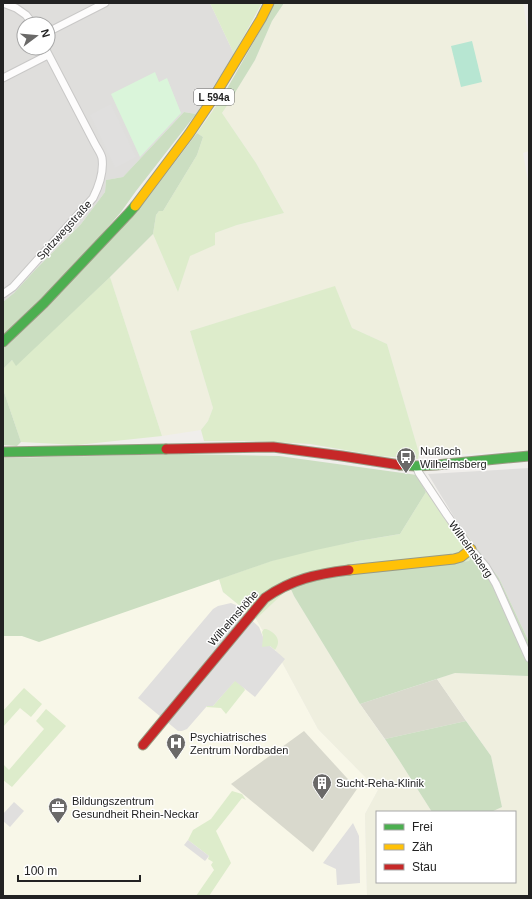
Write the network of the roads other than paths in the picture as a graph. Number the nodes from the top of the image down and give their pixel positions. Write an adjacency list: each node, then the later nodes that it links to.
1 (3, 3): 4 (street)
2 (105, 3): 5 (street)
3 (269, 3): 10 (main road, L 594a)
4 (27, 16)
5 (56, 28)
6 (39, 56): 8 (street)
7 (48, 56): 9 (street, Spitzwegstraße)
8 (3, 78)
9 (3, 294)
10 (3, 342)
11 (3, 452): 13 (main road)
12 (529, 456): 13 (main road)
13 (416, 466): 14 (street, Wilhelmsberg)
14 (471, 549): 15 (street, Wilhelmsberg); 16 (main road, Wilhelmshöhe)
15 (529, 658)
16 (143, 745)

